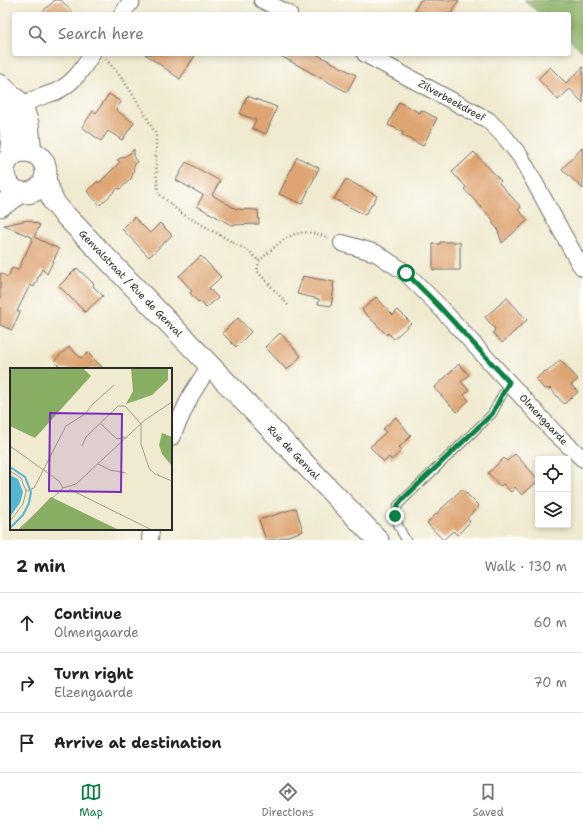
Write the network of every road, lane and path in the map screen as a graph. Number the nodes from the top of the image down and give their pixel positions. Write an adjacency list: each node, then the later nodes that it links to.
1 (132, 0): 3 (street)
2 (262, 0): 4 (street)
3 (123, 12)
4 (285, 12)
5 (91, 56): 10 (street)
6 (104, 56): 16 (path)
7 (369, 56): 17 (street, Zilverbeekdreef)
8 (0, 85): 10 (street)
9 (0, 89): 11 (street)
10 (22, 105): 11 (street)
11 (22, 152): 12 (street); 13 (street)
12 (2, 178): 13 (street)
13 (31, 188): 14 (street); 19 (street, Genvalstraat / Rue de Genval)
14 (0, 206)
15 (342, 243): 16 (path); 20 (street, Olmengaarde)
16 (259, 261): 18 (path)
17 (583, 268)
18 (288, 305)
19 (210, 364): 21 (street); 25 (street, Rue de Genval)
20 (509, 382): 22 (street, Olmengaarde); 26 (lane)
21 (172, 436)
22 (583, 459)
23 (151, 530): 24 (street)
24 (150, 540)
25 (378, 540)
26 (406, 540)

